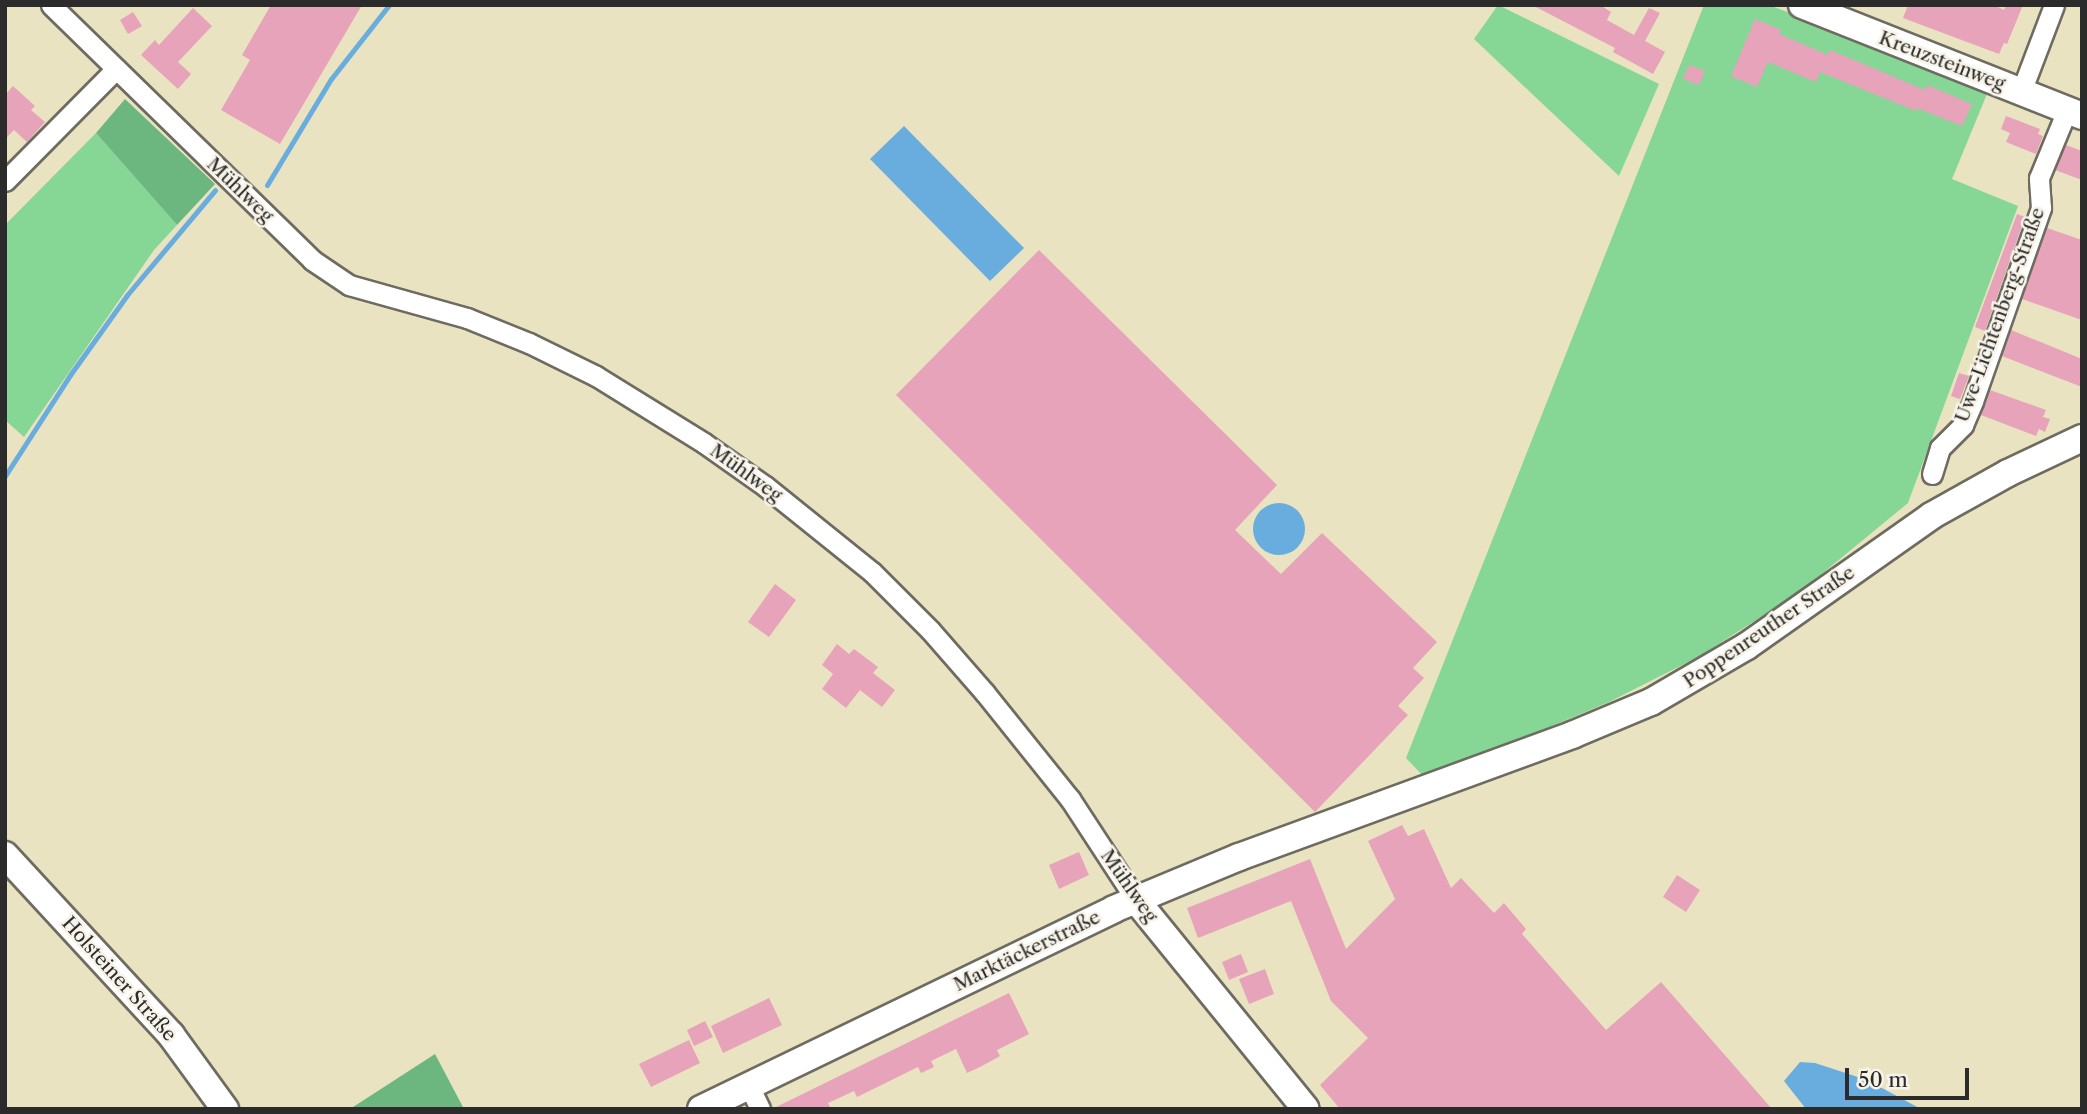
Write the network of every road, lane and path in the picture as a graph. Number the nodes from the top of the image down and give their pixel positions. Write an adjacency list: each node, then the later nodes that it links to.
1 (51, 5): 4 (street, Mühlweg)
2 (1802, 5): 5 (street, Kreuzsteinweg)
3 (2054, 5): 5 (street)
4 (116, 69): 7 (street); 12 (street, Mühlweg)
5 (2021, 92): 6 (street, Kreuzsteinweg)
6 (2074, 113): 9 (street, Uwe-Lichtenberg-Straße)
7 (5, 181)
8 (2082, 438): 10 (street, Poppenreuther Straße)
9 (1932, 474)
10 (1361, 813): 12 (street, Marktäckerstraße)
11 (5, 855): 14 (street, Holsteiner Straße)
12 (1136, 900): 13 (street, Marktäckerstraße); 16 (street, Mühlweg)
13 (754, 1098): 15 (street, Marktäckerstraße)
14 (225, 1109)
15 (701, 1109)
16 (1306, 1109)

